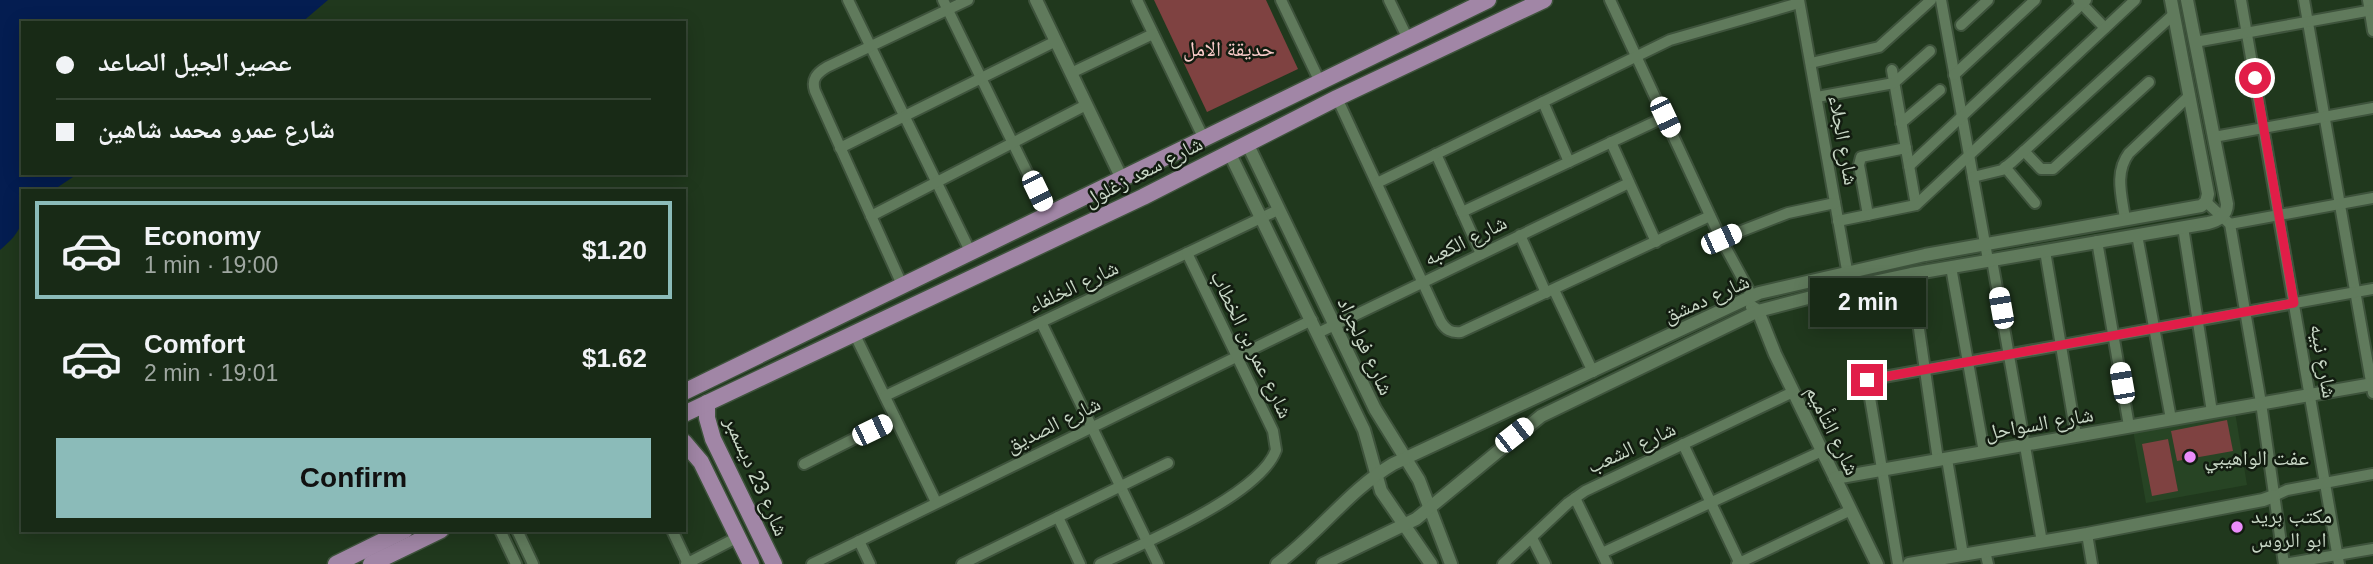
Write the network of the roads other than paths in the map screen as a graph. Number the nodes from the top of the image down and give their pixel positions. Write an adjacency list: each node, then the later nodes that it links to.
1 (848, 0): 33 (street)
2 (968, 0): 21 (street)
3 (1036, 0): 31 (street)
4 (1137, 0): 29 (street)
5 (1280, 0): 41 (street)
6 (1389, 0): 30 (street)
7 (1488, 0): 30 (main road, شارع سعد زغلول)
8 (1544, 0): 47 (main road, شارع سعد زغلول)
9 (1610, 0): 35 (street, شارع التأميم)
10 (1931, 0): 36 (street)
11 (1941, 0): 39 (street)
12 (1988, 0): 25 (street)
13 (2035, 0): 39 (street)
14 (2135, 0): 26 (street)
15 (2171, 0): 23 (street)
16 (2187, 0): 32 (street)
17 (2241, 0): 28 (street, شارع نبيه)
18 (2304, 0): 24 (street)
19 (1799, 1): 35 (street); 36 (street, شارع الجلاء)
20 (2082, 1): 26 (street); 53 (street)
21 (946, 5): 33 (street); 40 (street)
22 (2370, 7): 24 (street); 27 (street)
23 (2174, 14): 45 (street); 64 (street)
24 (2307, 22): 28 (street); 54 (street)
25 (1961, 25)
26 (2105, 28): 67 (street)
27 (2373, 31)
28 (2247, 33): 32 (street); 56 (street, شارع نبيه)
29 (1153, 34): 38 (street); 58 (street)
30 (1408, 39): 41 (main road, شارع سعد زغلول)
31 (1056, 41): 38 (street); 40 (street)
32 (2195, 42): 57 (street)
33 (871, 46): 51 (street); 62 (street)
34 (1930, 51): 43 (street)
35 (1637, 56): 48 (street); 52 (street, شارع التأميم)
36 (1811, 63): 46 (street, شارع الجلاء)
37 (1892, 70): 43 (street)
38 (1071, 73): 49 (street)
39 (1954, 75): 53 (street)
40 (981, 78): 51 (street); 59 (street)
41 (1320, 82): 58 (main road, شارع سعد زغلول)
42 (2149, 82): 64 (street)
43 (1894, 83): 46 (street); 55 (street)
44 (1940, 90): 55 (street)
45 (2189, 96): 77 (street); 90 (street)
46 (1817, 97): 78 (street, شارع الجلاء)
47 (1337, 98): 61 (main road, شارع سعد زغلول); 74 (street)
48 (1543, 102): 66 (street); 68 (street)
49 (1086, 105): 59 (street); 72 (street)
50 (2373, 108): 54 (street)
51 (905, 116): 62 (street); 73 (street)
52 (1665, 117): 60 (street); 88 (street, شارع التأميم)
53 (1962, 117): 67 (street); 69 (street)
54 (2324, 117): 56 (street); 80 (street)
55 (1901, 123): 63 (street)
56 (2263, 128): 57 (street); 86 (street, شارع نبيه)
57 (2214, 137): 91 (street)
58 (1204, 139): 72 (main road, شارع سعد زغلول)
59 (1013, 142): 73 (street); 84 (street)
60 (1611, 142): 68 (street); 75 (street)
61 (1247, 143): 65 (main road, شارع سعد زغلول); 82 (street, شارع فولجراد)
62 (840, 148): 87 (street)
63 (1906, 148): 69 (street); 85 (street)
64 (2024, 151): 70 (street)
65 (1229, 152): 89 (street, شارع فولجراد); 103 (main road, شارع سعد زغلول)
66 (1436, 154): 74 (street); 83 (street)
67 (1970, 155): 71 (street); 81 (street)
68 (1569, 162): 83 (street)
69 (1909, 166): 81 (street)
70 (2005, 167): 71 (street); 79 (street)
71 (1973, 177): 100 (street)
72 (1122, 179): 84 (main road, شارع سعد زغلول)
73 (937, 182): 87 (street); 102 (street)
74 (1377, 183): 110 (street)
75 (1629, 183): 95 (street, شارع الكعبه); 99 (street)
76 (2373, 198): 80 (street)
77 (2206, 202): 90 (street, شارع دمشق); 91 (street)
78 (1835, 203): 92 (street, شارع الجلاء); 97 (street)
79 (2035, 203)
80 (2340, 204): 86 (street); 115 (street)
81 (1916, 205): 85 (street)
82 (1278, 210): 89 (street, شارع الخلفاء); 123 (street, شارع فولجراد)
83 (1462, 212): 105 (street)
84 (1048, 215): 94 (main road, شارع سعد زغلول)
85 (1868, 215): 92 (street)
86 (2279, 215): 91 (street); 117 (street, شارع نبيه)
87 (871, 216): 111 (street)
88 (1710, 216): 97 (street, شارع التأميم); 99 (street)
89 (1262, 218): 104 (street, شارع الخلفاء); 120 (street, شارع فولجراد)
90 (2125, 219): 100 (street, شارع دمشق)
91 (2226, 220): 93 (street, شارع دمشق); 119 (street)
92 (1838, 221): 108 (street, شارع الجلاء)
93 (2183, 227): 96 (street, شارع دمشق); 121 (street)
94 (1013, 232): 102 (main road, شارع سعد زغلول); 103 (main road)
95 (1520, 235): 105 (street, شارع الكعبه); 114 (street)
96 (2137, 235): 98 (street, شارع دمشق); 124 (street)
97 (1721, 239): 116 (street, شارع التأميم)
98 (2097, 241): 101 (street, شارع دمشق); 127 (street)
99 (1656, 242): 114 (street)
100 (1985, 243): 106 (street); 108 (street, شارع دمشق)
101 (2045, 251): 106 (street, شارع دمشق); 129 (street)
102 (971, 253): 111 (main road, شارع سعد زغلول)
103 (1023, 253): 125 (main road, شارع سعد زغلول)
104 (1187, 253): 122 (street, شارع الخلفاء); 132 (street, شارع عمر بن الخطاب)
105 (1481, 254): 110 (street, شارع الكعبه)
106 (1990, 260): 107 (street, شارع دمشق); 131 (street)
107 (1951, 267): 109 (street, شارع دمشق); 133 (street)
108 (1847, 273): 112 (street, شارع الجلاء); 116 (street, شارع دمشق)
109 (1911, 274): 112 (street, شارع دمشق); 134 (street)
110 (1423, 282): 114 (street); 123 (street, شارع الكعبه)
111 (903, 287): 137 (main road, شارع سعد زغلول)
112 (1850, 287): 118 (street, شارع دمشق)
113 (2373, 289): 115 (street)
114 (1550, 291): 135 (street)
115 (2355, 292): 117 (street); 136 (street)
116 (1752, 296): 118 (street, شارع التأميم); 128 (street, شارع دمشق)
117 (2294, 303): 119 (street); 139 (street, شارع نبيه)
118 (1758, 311): 130 (street, شارع دمشق); 138 (street, شارع التأميم)
119 (2245, 312): 121 (street); 142 (street)
120 (1312, 320): 126 (street, شارع فولجراد); 132 (street, شارع الصديق)
121 (2197, 321): 124 (street); 143 (street)
122 (1041, 322): 140 (street, شارع الخلفاء); 147 (street)
123 (1336, 325): 126 (street, شارع الكعبه); 156 (street, شارع فولجراد)
124 (2154, 329): 127 (street); 146 (street)
125 (854, 333): 140 (street); 141 (main road, شارع سعد زغلول)
126 (1318, 333): 163 (street, شارع فولجراد)
127 (2114, 336): 129 (street); 148 (street)
128 (1661, 339): 130 (street); 135 (street, شارع دمشق)
129 (2061, 345): 131 (street); 149 (street)
130 (1668, 355): 171 (street, شارع دمشق)
131 (2009, 355): 133 (street); 152 (street)
132 (1237, 356): 147 (street, شارع الصديق); 185 (street, شارع عمر بن الخطاب)
133 (1968, 362): 134 (street); 155 (street)
134 (1925, 370): 157 (street); 161 (street)
135 (1592, 372): 156 (street, شارع دمشق)
136 (2372, 387): 139 (street, شارع السواحل)
137 (686, 391)
138 (1793, 392): 151 (street, شارع الشعب); 154 (street, شارع التأميم)
139 (2310, 395): 142 (street, شارع السواحل); 165 (street, شارع نبيه)
140 (885, 396): 145 (street)
141 (707, 403): 144 (main road, شارع سعد زغلول); 153 (main road, شارع 23 ديسمبر)
142 (2261, 403): 143 (street, شارع السواحل); 167 (street)
143 (2212, 412): 146 (street, شارع السواحل)
144 (686, 413)
145 (895, 418): 160 (street); 169 (street)
146 (2171, 419): 148 (street, شارع السواحل)
147 (1091, 426): 166 (street); 169 (street, شارع الصديق)
148 (2129, 426): 149 (street, شارع السواحل)
149 (2076, 435): 152 (street, شارع السواحل)
150 (686, 444): 158 (main road, شارع 23 ديسمبر)
151 (1683, 444): 168 (street, شارع الشعب); 170 (street)
152 (2025, 445): 155 (street, شارع السواحل); 186 (street)
153 (719, 451): 158 (main road); 198 (main road, شارع 23 ديسمبر)
154 (1822, 451): 164 (street, شارع التأميم); 170 (street)
155 (1984, 452): 157 (street, شارع السواحل)
156 (1406, 458): 163 (street, شارع دمشق); 171 (street, شارع فولجراد)
157 (1943, 460): 161 (street, شارع السواحل); 188 (street)
158 (701, 462): 182 (main road, شارع 23 ديسمبر)
159 (1168, 463): 166 (street)
160 (804, 464)
161 (1883, 470): 164 (street, شارع السواحل); 213 (street)
162 (2373, 474): 165 (street)
163 (1375, 476): 174 (street, شارع فولجراد); 205 (street, شارع دمشق)
164 (1835, 478): 172 (street, شارع التأميم)
165 (2325, 483): 167 (street); 191 (street, شارع نبيه)
166 (1120, 486): 173 (street); 185 (street)
167 (2274, 496): 180 (street); 216 (street)
168 (1575, 498): 183 (street, شارع الشعب); 190 (street)
169 (936, 502): 184 (street, شارع الصديق)
170 (1711, 503): 190 (street); 211 (street)
171 (1430, 508): 174 (street, شارع دمشق); 208 (street, شارع فولجراد)
172 (1851, 510): 211 (street); 212 (street, شارع التأميم)
173 (1058, 517): 201 (street); 202 (street)
174 (1403, 525): 206 (street, شارع دمشق); 207 (street, شارع فولجراد)
175 (401, 532): 192 (main road)
176 (432, 532): 181 (main road)
177 (501, 532): 194 (street)
178 (518, 532): 195 (street)
179 (673, 532): 196 (street)
180 (2087, 534): 186 (street); 215 (street)
181 (415, 536): 193 (main road)
182 (738, 537): 196 (street); 197 (main road, شارع 23 ديسمبر)
183 (1532, 537): 209 (street, شارع الشعب); 210 (street)
184 (859, 541): 199 (street, شارع الصديق); 200 (street)
185 (1147, 541): 203 (street, شارع عمر بن الخطاب); 204 (street)
186 (2042, 542): 189 (street)
187 (2373, 549): 191 (street)
188 (1963, 555): 189 (street); 214 (street)
189 (1986, 558)
190 (1605, 559)
191 (2339, 559): 216 (street)
192 (336, 564)
193 (371, 564)
194 (516, 564)
195 (533, 564)
196 (687, 564)
197 (751, 564)
198 (774, 564)
199 (812, 564)
200 (870, 564)
201 (962, 564)
202 (1080, 564)
203 (1100, 564)
204 (1157, 564)
205 (1277, 564)
206 (1323, 564)
207 (1431, 564)
208 (1451, 564)
209 (1503, 564)
210 (1545, 564)
211 (1739, 564)
212 (1877, 564)
213 (1898, 564)
214 (1909, 564)
215 (2092, 564)
216 (2284, 564)

